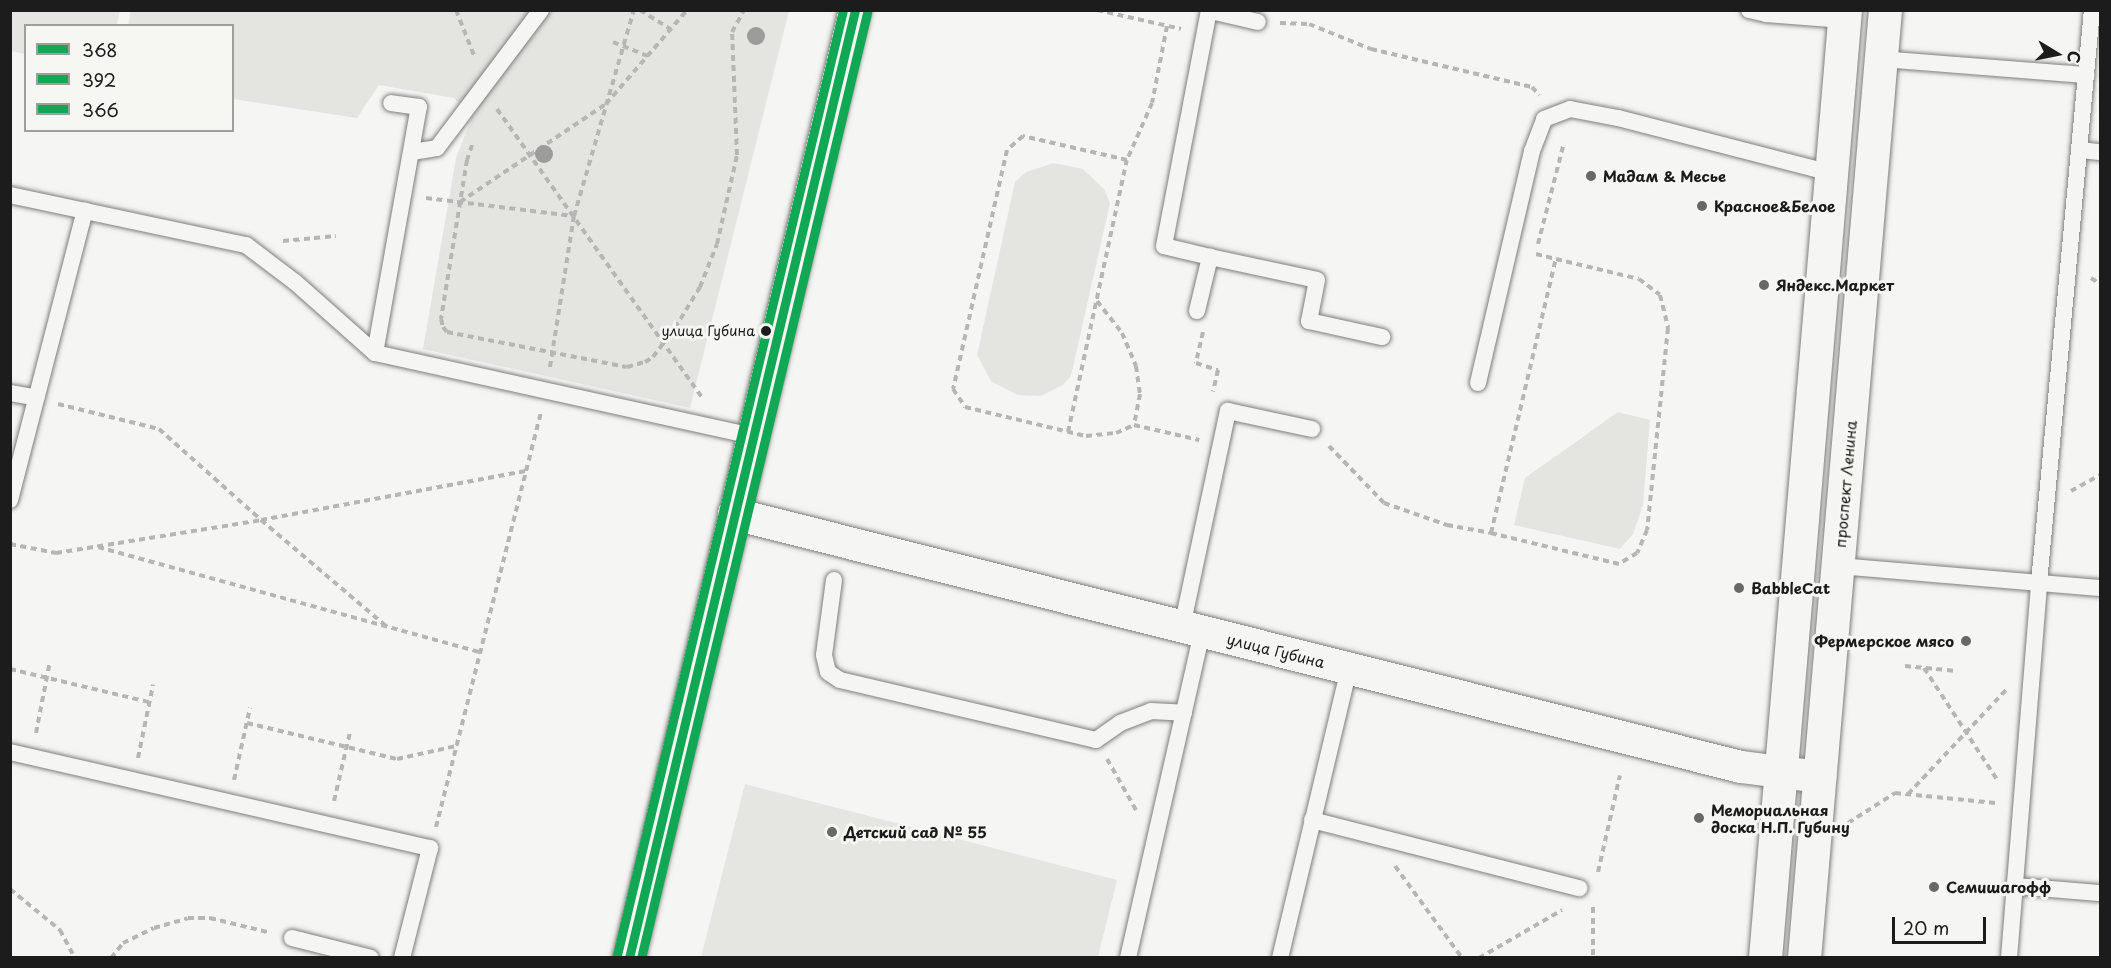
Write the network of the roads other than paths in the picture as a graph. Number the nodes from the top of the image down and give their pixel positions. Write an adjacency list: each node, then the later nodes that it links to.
1 (541, 10): 13 (lane)
2 (855, 10): 26 (street)
3 (1749, 10): 7 (lane)
4 (1885, 10): 9 (main road, проспект Ленина)
5 (2092, 10): 10 (lane)
6 (1210, 11): 8 (lane); 18 (lane)
7 (1844, 15): 15 (main road)
8 (1258, 22)
9 (1881, 59): 10 (lane); 29 (main road, проспект Ленина)
10 (2086, 75): 12 (lane)
11 (391, 103): 13 (lane)
12 (2080, 150): 14 (lane); 31 (lane)
13 (412, 152): 21 (lane)
14 (2100, 152)
15 (1831, 172): 22 (lane); 37 (main road)
16 (10, 195): 17 (lane)
17 (85, 211): 21 (lane); 24 (lane)
18 (1210, 257): 19 (lane); 20 (lane)
19 (1197, 311)
20 (1382, 337)
21 (375, 353): 26 (lane)
22 (1478, 383)
23 (10, 393): 24 (lane)
24 (37, 398): 27 (lane)
25 (1312, 429): 33 (lane)
26 (740, 434): 28 (street)
27 (10, 500)
28 (734, 514): 33 (street, улица Губина); 46 (street)
29 (1838, 566): 31 (lane); 38 (main road, проспект Ленина)
30 (834, 580): 35 (lane)
31 (2039, 583): 32 (lane); 40 (lane)
32 (2100, 588)
33 (1192, 629): 34 (street, улица Губина); 35 (lane)
34 (1349, 669): 37 (street, улица Губина); 39 (lane)
35 (1184, 713): 47 (lane)
36 (10, 752): 45 (lane)
37 (1781, 773): 38 (street, улица Губина); 49 (main road)
38 (1820, 777): 50 (main road, проспект Ленина)
39 (1312, 820): 41 (lane); 48 (lane)
40 (2014, 886): 42 (lane); 51 (lane)
41 (1586, 890)
42 (2100, 893)
43 (292, 938): 44 (lane)
44 (371, 957)
45 (402, 957)
46 (629, 957)
47 (1128, 957)
48 (1280, 957)
49 (1765, 957)
50 (1804, 957)
51 (2009, 957)

